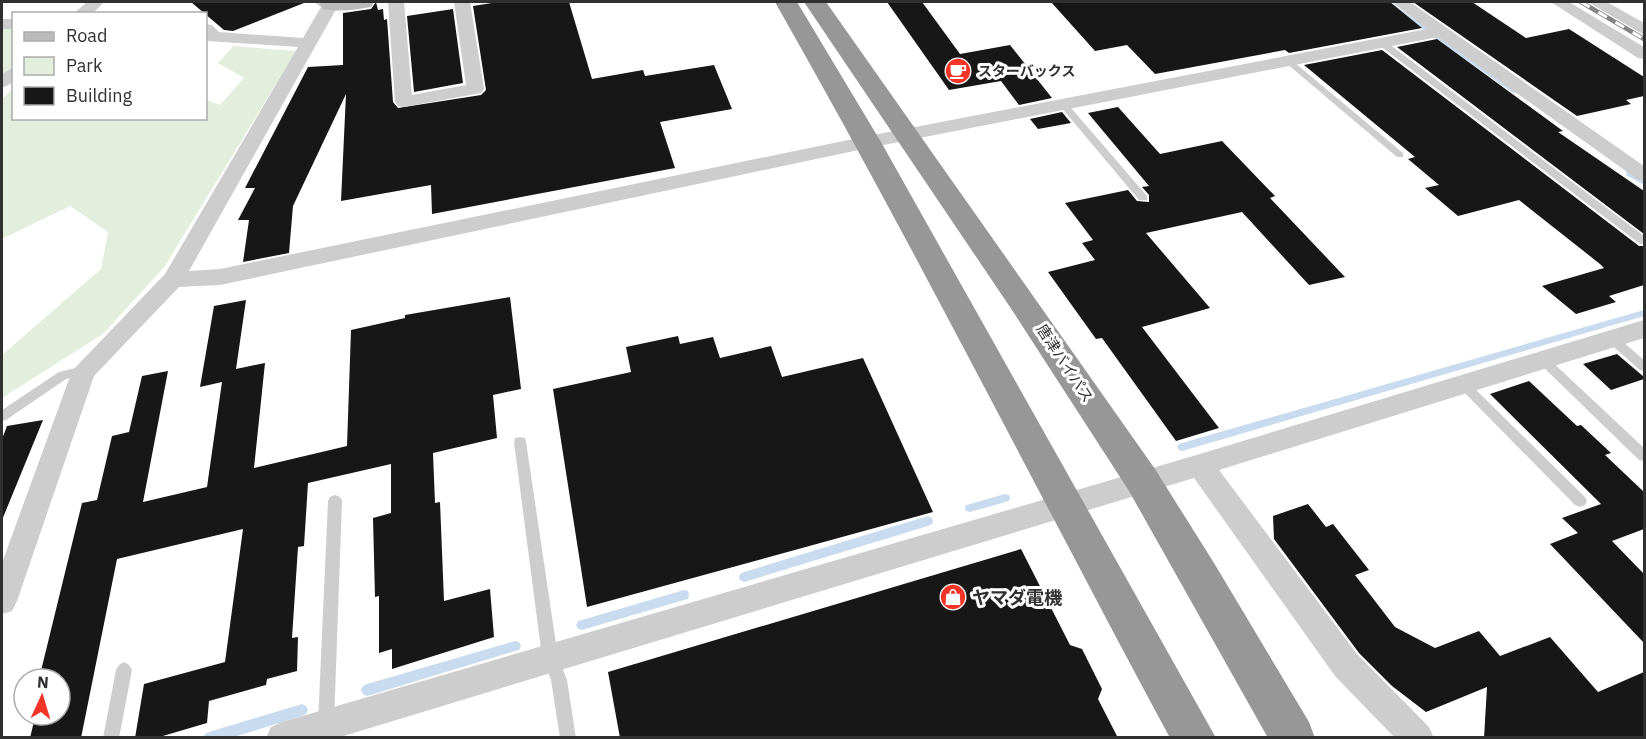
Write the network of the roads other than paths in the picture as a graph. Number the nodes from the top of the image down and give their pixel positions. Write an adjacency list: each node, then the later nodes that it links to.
1 (96, 2): 11 (street)
2 (363, 2): 10 (street)
3 (396, 2): 4 (street)
4 (462, 2)
5 (786, 2): 21 (highway)
6 (815, 2): 20 (highway, 唐津バイパス)
7 (1400, 2): 14 (street)
8 (1559, 2): 17 (street)
9 (1596, 2): 12 (street)
10 (327, 3): 15 (street)
11 (84, 12)
12 (1644, 30)
13 (207, 31): 15 (street)
14 (1434, 33): 16 (street); 23 (street)
15 (309, 43): 26 (street)
16 (1382, 43): 18 (street); 25 (lane)
17 (1644, 54)
18 (1289, 61): 19 (street); 22 (lane)
19 (1064, 104): 20 (street); 24 (lane)
20 (905, 135): 21 (street); 37 (highway, 唐津バイパス)
21 (868, 142): 26 (street); 40 (highway)
22 (1400, 156)
23 (1644, 175)
24 (1143, 198)
25 (1644, 241)
26 (173, 280): 31 (street)
27 (1644, 329): 28 (street)
28 (1612, 339): 29 (street); 30 (lane)
29 (1543, 360): 32 (street); 35 (lane)
30 (1644, 367)
31 (84, 372): 33 (lane); 41 (street)
32 (1463, 384): 36 (street); 39 (lane)
33 (2, 416)
34 (520, 442): 42 (lane)
35 (1644, 456)
36 (1200, 465): 37 (street); 50 (street)
37 (1143, 482): 40 (street); 49 (highway, 唐津バイパス)
38 (335, 501): 44 (lane)
39 (1580, 501)
40 (1063, 504): 42 (street); 48 (highway)
41 (2, 601)
42 (550, 657): 44 (street); 47 (lane)
43 (124, 670): 45 (lane)
44 (326, 724): 46 (street)
45 (111, 738)
46 (282, 738)
47 (568, 738)
48 (1194, 738)
49 (1293, 738)
50 (1418, 738)

